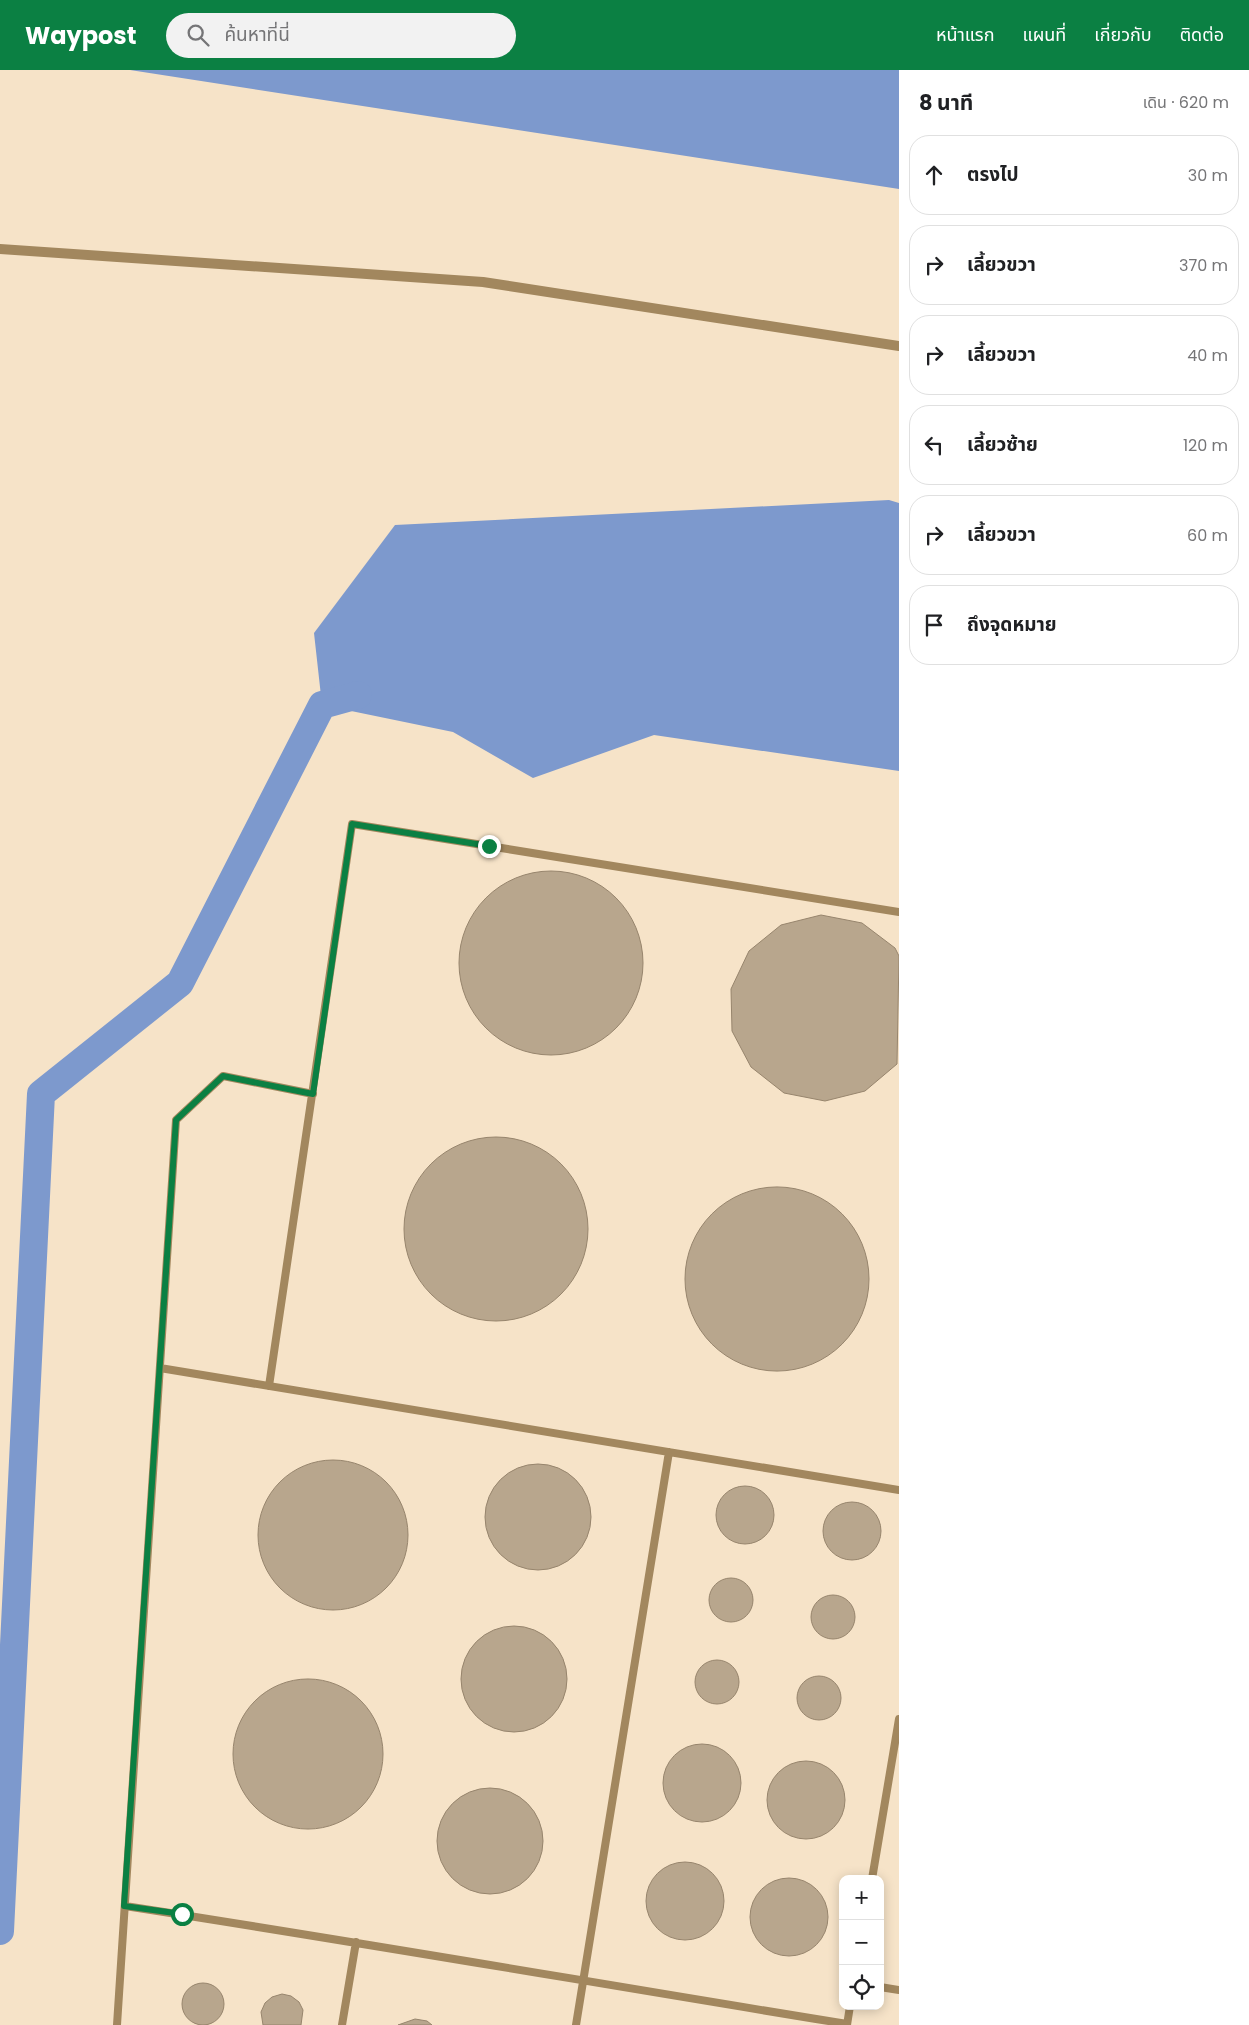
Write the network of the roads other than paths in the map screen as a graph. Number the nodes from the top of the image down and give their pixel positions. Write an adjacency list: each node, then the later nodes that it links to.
1 (0, 249): 2 (street)
2 (899, 346)
3 (899, 912): 4 (lane)
4 (313, 1094): 5 (lane); 6 (lane)
5 (160, 1368): 6 (lane); 11 (lane)
6 (269, 1386): 7 (lane)
7 (669, 1452): 8 (lane); 13 (lane)
8 (899, 1490)
9 (899, 1719): 10 (lane)
10 (873, 1875)
11 (124, 1906): 12 (lane); 18 (lane)
12 (356, 1942): 13 (lane); 19 (lane)
13 (583, 1981): 17 (lane); 20 (lane)
14 (884, 1988): 15 (lane)
15 (899, 1990)
16 (849, 2010): 17 (lane)
17 (847, 2024)
18 (117, 2025)
19 (342, 2025)
20 (576, 2025)

